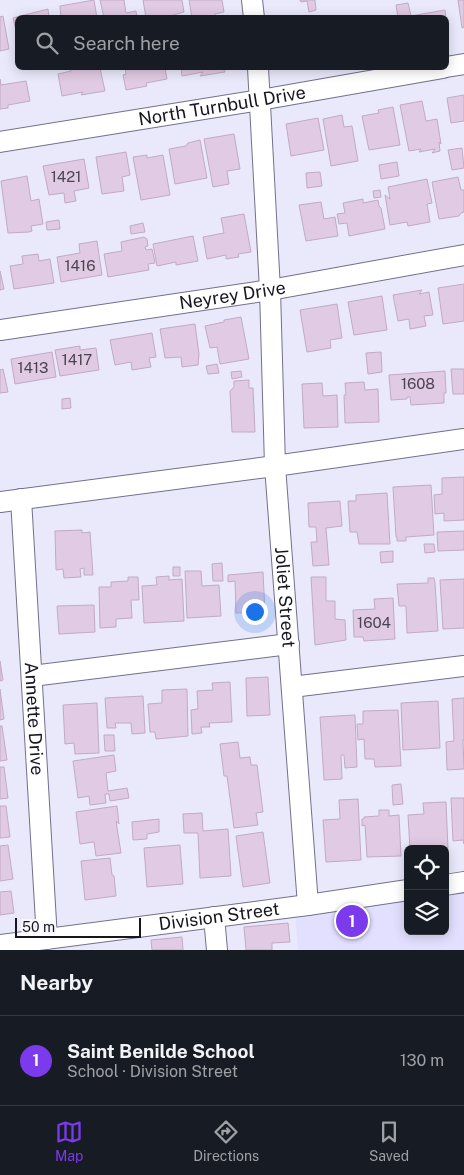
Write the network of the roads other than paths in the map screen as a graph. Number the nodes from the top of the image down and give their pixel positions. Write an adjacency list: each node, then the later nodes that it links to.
1 (252, 0): 2 (street)
2 (254, 15)
3 (464, 64): 4 (street, North Turnbull Drive)
4 (449, 66)
5 (258, 70): 7 (street, Joliet Street)
6 (428, 70): 7 (street, North Turnbull Drive)
7 (260, 100): 8 (street, North Turnbull Drive); 10 (street, Joliet Street)
8 (0, 142)
9 (464, 255): 10 (street, Neyrey Drive)
10 (270, 290): 11 (street, Neyrey Drive); 13 (street, Joliet Street)
11 (0, 330)
12 (464, 439): 13 (street)
13 (275, 466): 14 (street); 16 (street, Joliet Street)
14 (21, 499): 15 (street); 18 (street, Annette Drive)
15 (0, 502)
16 (289, 644): 18 (street); 19 (street, Joliet Street)
17 (464, 666): 19 (street)
18 (32, 676): 25 (street, Annette Drive)
19 (292, 686): 23 (street, Joliet Street)
20 (464, 882): 21 (street)
21 (449, 884)
22 (404, 891): 23 (street, Division Street)
23 (308, 905): 24 (street, Division Street)
24 (214, 917): 25 (street, Division Street); 27 (street)
25 (47, 939): 26 (street, Division Street)
26 (0, 945)
27 (217, 950)

